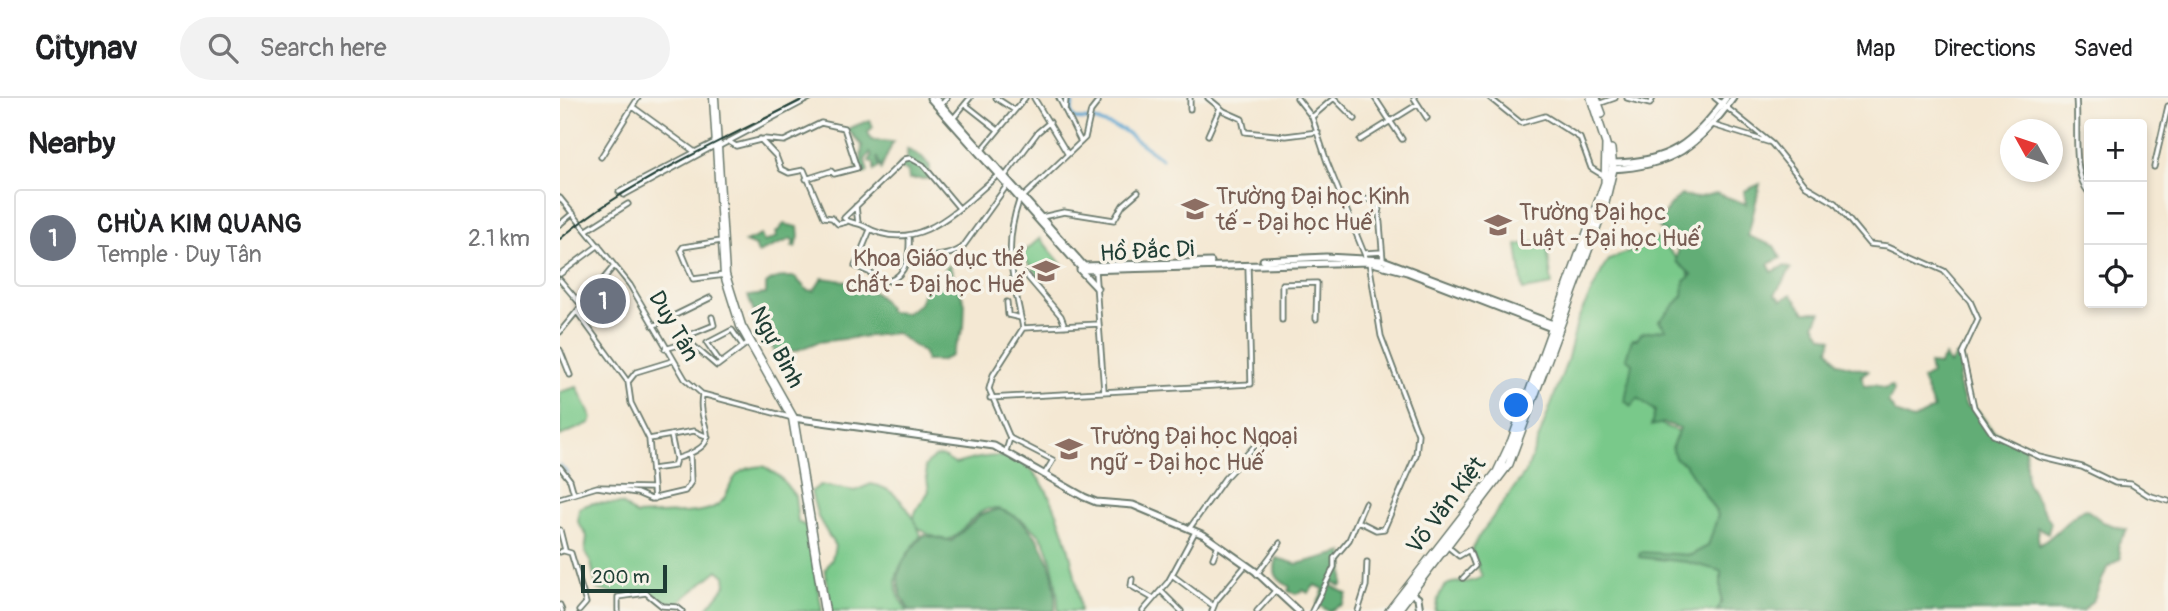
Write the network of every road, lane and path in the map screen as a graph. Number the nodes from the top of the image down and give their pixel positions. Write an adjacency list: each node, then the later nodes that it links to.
1 (638, 98): 34 (street)
2 (714, 98): 55 (highway, Ngự Bình)
3 (810, 98): 52 (street)
4 (933, 98): 31 (street, Hồ Đắc Di); 42 (street, Hồ Đắc Di)
5 (947, 98): 31 (street)
6 (970, 98): 29 (street)
7 (996, 98): 37 (street)
8 (1025, 98): 37 (street)
9 (1034, 98): 44 (street)
10 (1059, 98): 38 (street)
11 (1066, 98): 38 (street)
12 (1190, 98): 36 (street)
13 (1208, 98): 35 (street)
14 (1297, 98): 39 (street)
15 (1334, 98): 39 (street); 41 (street)
16 (1375, 98): 43 (street)
17 (1414, 98): 30 (street)
18 (1490, 98): 61 (street)
19 (1591, 98): 61 (main road, Võ Văn Kiệt)
20 (1615, 98): 27 (street)
21 (1627, 98): 22 (street)
22 (1653, 98)
23 (1715, 98): 32 (street)
24 (1726, 98): 32 (street)
25 (1732, 98): 32 (street)
26 (2076, 98): 65 (street)
27 (1597, 101): 61 (main road, Võ Văn Kiệt)
28 (1098, 102): 53 (street)
29 (965, 104): 42 (street); 46 (street)
30 (1418, 104): 40 (street); 43 (street)
31 (941, 105): 42 (street, Hồ Đắc Di)
32 (1724, 106): 45 (street); 54 (street)
33 (2168, 106): 60 (street)
34 (633, 107): 56 (street); 59 (street)
35 (1220, 108): 47 (street); 48 (street)
36 (1190, 109)
37 (1013, 110): 46 (street)
38 (1064, 112): 53 (street)
39 (1312, 117): 47 (street)
40 (1427, 118)
41 (1355, 119)
42 (952, 120): 57 (street, Hồ Đắc Di)
43 (1391, 121): 50 (street); 51 (street)
44 (1050, 122): 58 (street); 62 (street)
45 (1711, 124): 54 (street); 61 (street)
46 (998, 130): 57 (street)
47 (1318, 132): 70 (street)
48 (1208, 135)
49 (760, 139): 52 (street); 63 (street); 63 (street)
50 (1402, 139)
51 (1360, 140)
52 (728, 141): 55 (street)
53 (1082, 142): 58 (street)
54 (1770, 143): 146 (street)
55 (718, 144): 56 (street); 68 (street); 83 (highway, Ngự Bình)
56 (695, 152): 66 (street)
57 (980, 153): 62 (street, Hồ Đắc Di)
58 (1067, 153): 71 (street)
59 (601, 157)
60 (2154, 167)
61 (1610, 168): 112 (main road, Võ Văn Kiệt)
62 (1001, 178): 64 (street, Hồ Đắc Di); 74 (street)
63 (806, 179): 77 (street)
64 (1008, 185): 71 (street, Hồ Đắc Di); 85 (street)
65 (2084, 186)
66 (619, 192)
67 (1138, 192): 76 (street)
68 (624, 195)
69 (560, 198): 75 (street, Duy Tân)
70 (1342, 198): 86 (street); 87 (street)
71 (1021, 199): 76 (street, Hồ Đắc Di); 90 (street, Hồ Đắc Di); 106 (street)
72 (628, 204): 80 (street)
73 (856, 206): 74 (street); 77 (street); 78 (street)
74 (959, 208): 82 (street)
75 (573, 213): 79 (street); 80 (street, Duy Tân)
76 (1040, 217): 93 (street, Hồ Đắc Di)
77 (846, 222): 78 (street)
78 (858, 223): 81 (street)
79 (560, 224)
80 (587, 230): 84 (street, Duy Tân)
81 (870, 230): 82 (street); 85 (street)
82 (909, 237): 85 (street)
83 (723, 241): 98 (highway, Ngự Bình); 98 (street)
84 (598, 245): 91 (street, Duy Tân); 96 (street)
85 (910, 252)
86 (1382, 253): 87 (street); 88 (street)
87 (1367, 258): 88 (street, Hồ Đắc Di); 89 (street, Hồ Đắc Di); 92 (street, Hồ Đắc Di); 112 (street, Hồ Đắc Di); 148 (street)
88 (1383, 260): 112 (street, Hồ Đắc Di)
89 (1247, 264): 92 (street, Hồ Đắc Di); 125 (street)
90 (1076, 265): 93 (street, Hồ Đắc Di); 100 (street)
91 (614, 266): 103 (street); 110 (street, Duy Tân)
92 (1161, 266): 94 (street, Hồ Đắc Di)
93 (1083, 268): 94 (street, Hồ Đắc Di); 95 (street, Hồ Đắc Di)
94 (1106, 269): 95 (street, Hồ Đắc Di)
95 (1095, 271): 100 (street)
96 (560, 274)
97 (1025, 274): 111 (street)
98 (725, 275): 118 (highway, Ngự Bình)
99 (560, 280): 103 (street)
100 (1097, 288): 109 (street)
101 (709, 298): 110 (street)
102 (1007, 302): 106 (street)
103 (582, 306): 104 (street)
104 (577, 312): 115 (street); 124 (street)
105 (712, 317): 114 (street)
106 (1021, 317): 113 (street)
107 (1316, 319): 108 (street)
108 (1282, 320)
109 (1100, 324): 111 (street); 125 (street)
110 (653, 326): 119 (street, Duy Tân)
111 (1065, 326): 113 (street)
112 (1556, 327): 140 (main road, Võ Văn Kiệt)
113 (1023, 328): 127 (street)
114 (705, 331): 116 (street); 117 (street)
115 (560, 332)
116 (688, 341): 119 (street); 122 (street)
117 (710, 342): 118 (street); 122 (street)
118 (746, 344): 122 (street); 128 (highway, Ngự Bình)
119 (665, 349): 121 (street, Duy Tân)
120 (560, 350): 123 (street)
121 (672, 361): 124 (street); 126 (street, Duy Tân)
122 (719, 364)
123 (570, 375)
124 (628, 382): 132 (street)
125 (1104, 391): 127 (street)
126 (702, 394): 128 (street); 130 (street)
127 (990, 398): 131 (street)
128 (793, 418): 134 (street); 170 (highway, Ngự Bình)
129 (671, 435): 130 (street); 132 (street); 136 (street)
130 (708, 437): 135 (street)
131 (1010, 438): 134 (street); 139 (street)
132 (649, 439): 138 (street)
133 (1261, 439): 150 (street)
134 (1006, 451): 139 (street)
135 (690, 455): 136 (street); 145 (street)
136 (676, 459): 138 (street)
137 (560, 467): 143 (street)
138 (652, 469): 142 (street)
139 (1044, 475): 150 (street)
140 (1496, 478): 153 (main road, Võ Văn Kiệt); 163 (main road, Võ Văn Kiệt)
141 (597, 487): 142 (street); 143 (street); 145 (street)
142 (651, 488): 145 (street)
143 (574, 495): 144 (street)
144 (560, 498)
145 (654, 499)
146 (2168, 501)
147 (1365, 503): 148 (street)
148 (1358, 521): 175 (street)
149 (560, 530): 154 (street)
150 (1192, 530): 152 (street); 159 (street)
151 (1280, 543): 158 (street)
152 (1218, 545): 155 (street); 157 (street)
153 (1447, 546): 160 (street); 163 (main road, Võ Văn Kiệt)
154 (562, 552): 167 (street)
155 (1213, 558)
156 (1367, 562): 176 (street)
157 (1246, 565): 158 (street); 166 (street)
158 (1257, 574): 164 (street)
159 (1172, 575): 162 (street); 166 (street)
160 (1463, 578)
161 (1132, 579): 165 (street)
162 (1161, 591): 165 (street); 172 (street)
163 (1409, 591): 177 (main road, Võ Văn Kiệt); 178 (main road, Võ Văn Kiệt); 179 (street)
164 (1274, 592): 173 (street); 174 (street)
165 (1152, 598): 171 (street)
166 (1213, 609)
167 (579, 611)
168 (618, 611): 169 (street)
169 (682, 611)
170 (825, 611)
171 (1143, 611)
172 (1181, 611)
173 (1258, 611)
174 (1298, 611)
175 (1312, 611)
176 (1358, 611)
177 (1389, 611)
178 (1397, 611)
179 (1420, 611)

